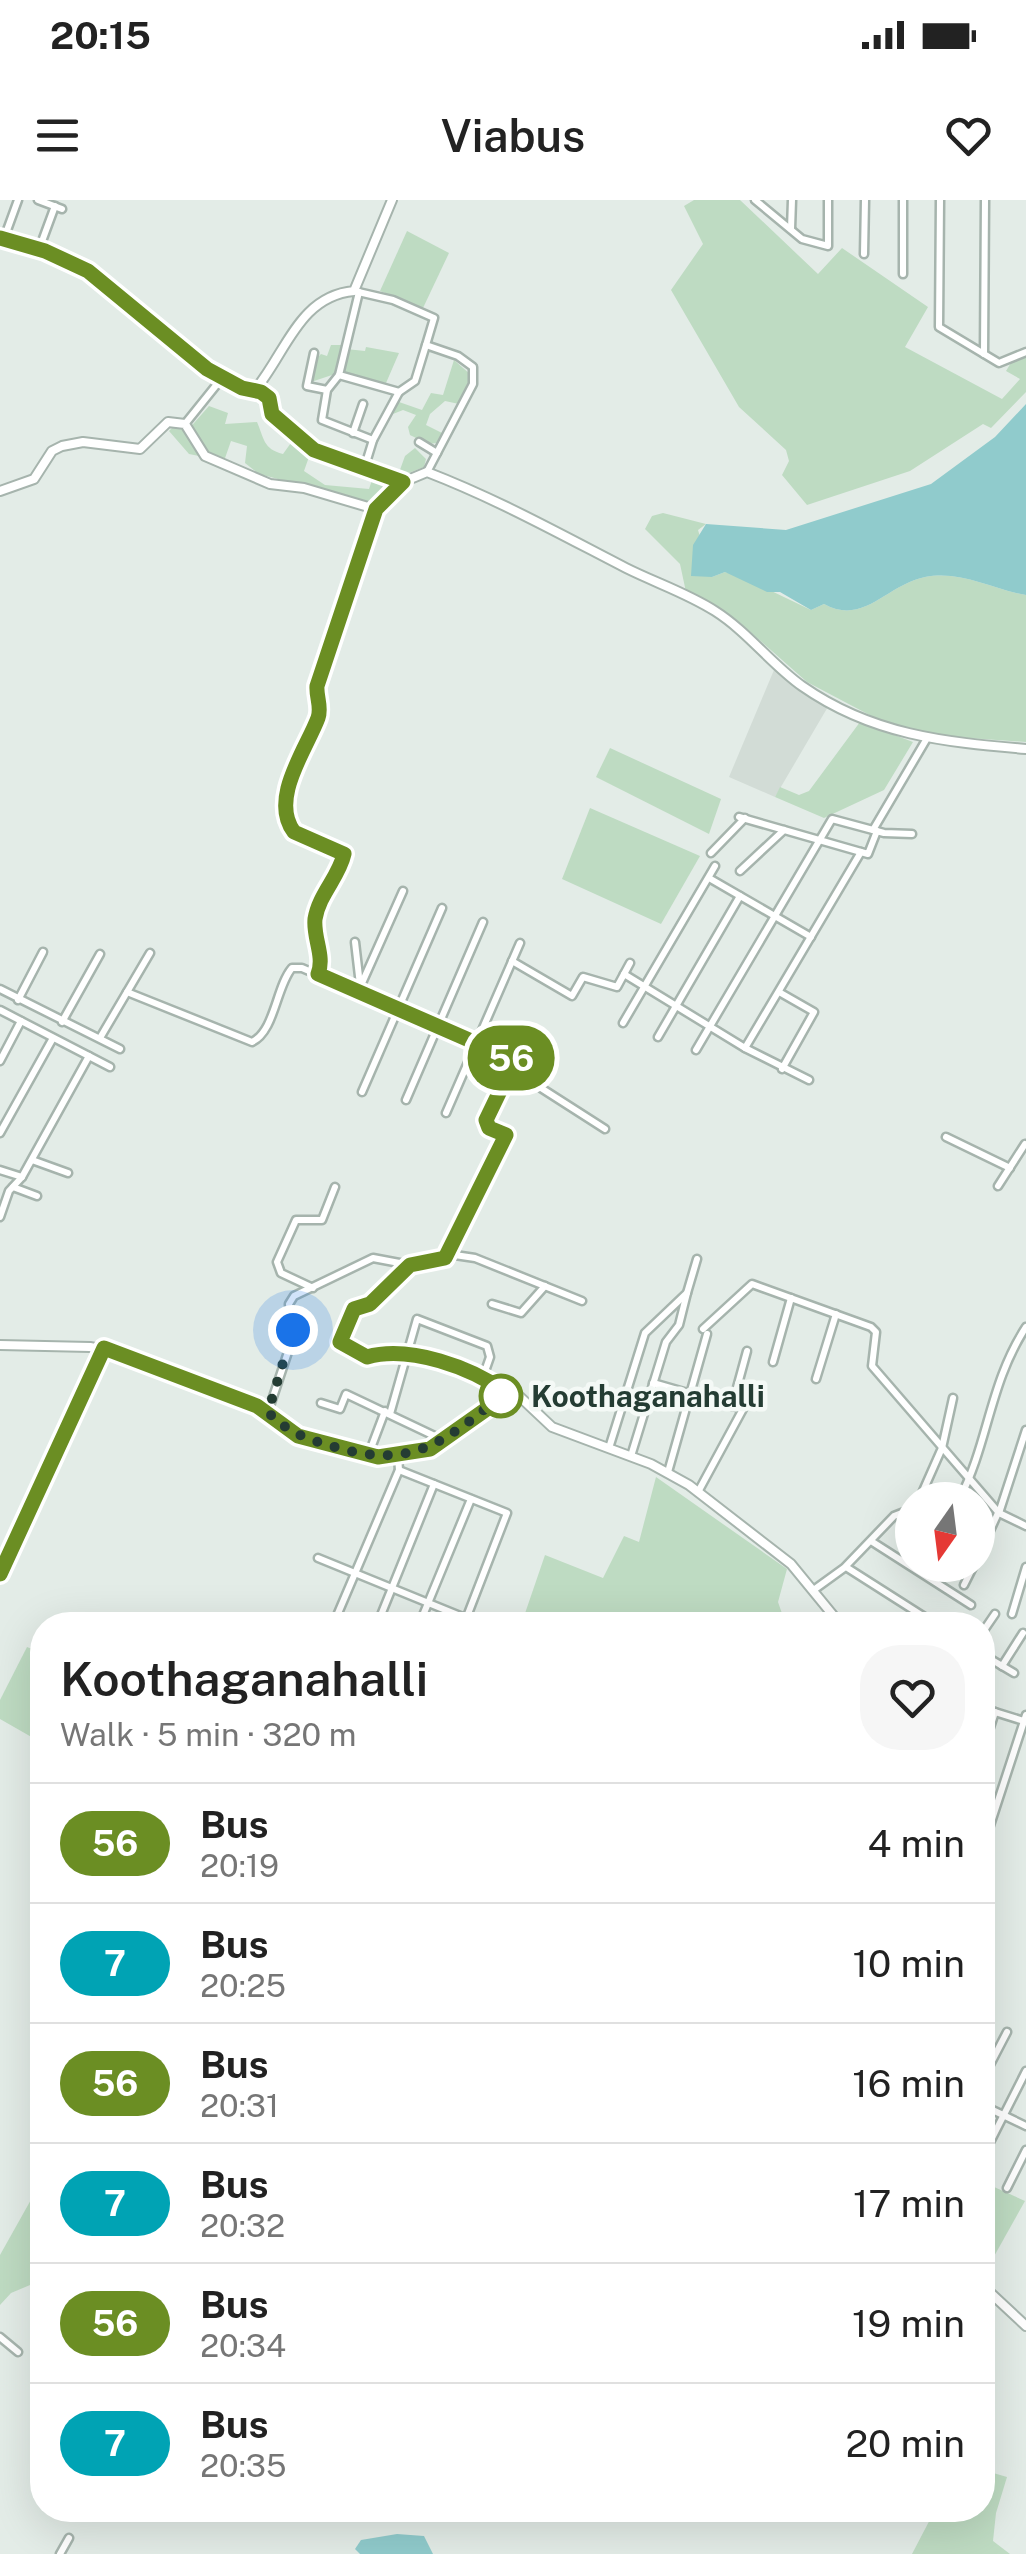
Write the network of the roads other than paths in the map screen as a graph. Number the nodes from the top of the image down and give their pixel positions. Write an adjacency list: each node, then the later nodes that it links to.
1 (18, 200): 12 (street)
2 (38, 200): 13 (street)
3 (392, 200): 16 (street)
4 (755, 200): 11 (street)
5 (792, 200): 11 (street)
6 (828, 200): 11 (street)
7 (865, 200): 14 (street)
8 (903, 200): 15 (street)
9 (940, 200): 20 (street)
10 (985, 200): 20 (street)
11 (791, 230)
12 (3, 236): 22 (street)
13 (41, 244)
14 (864, 254)
15 (902, 274)
16 (356, 291): 17 (street); 21 (street); 23 (street)
17 (426, 345): 25 (street); 31 (street)
18 (1026, 352): 20 (street)
19 (314, 354): 24 (street)
20 (984, 354)
21 (339, 374): 24 (street); 25 (street)
22 (222, 378): 23 (street); 27 (street)
23 (256, 390): 32 (street)
24 (327, 390): 28 (street)
25 (399, 392): 29 (street)
26 (363, 404): 28 (street)
27 (184, 424): 35 (street); 36 (street)
28 (353, 433): 29 (street)
29 (373, 440): 32 (street)
30 (418, 442): 31 (street)
31 (437, 453): 33 (street)
32 (365, 466): 34 (street)
33 (427, 472): 34 (street); 37 (street)
34 (403, 482): 36 (street)
35 (0, 491)
36 (376, 509): 61 (street)
37 (926, 740): 38 (street); 40 (street)
38 (1026, 749)
39 (784, 830): 42 (street); 44 (street); 46 (street)
40 (875, 831): 41 (street); 42 (street); 43 (street)
41 (912, 834)
42 (822, 841): 43 (street); 51 (street)
43 (860, 852): 53 (street)
44 (711, 853)
45 (715, 866): 47 (street)
46 (740, 872)
47 (708, 878): 49 (street); 63 (street)
48 (403, 891): 65 (street)
49 (740, 896): 51 (street); 69 (street)
50 (442, 908): 70 (street)
51 (776, 917): 53 (street); 76 (street)
52 (483, 922): 75 (street)
53 (810, 937): 67 (street)
54 (356, 942): 65 (street)
55 (520, 944): 59 (street)
56 (43, 952): 68 (street)
57 (150, 953): 66 (street)
58 (100, 954): 73 (street)
59 (512, 961): 62 (street); 80 (street)
60 (630, 963): 62 (street)
61 (318, 974): 65 (street); 66 (street)
62 (624, 974): 63 (street)
63 (644, 986): 69 (street); 74 (street)
64 (0, 989): 68 (street)
65 (359, 990): 70 (street)
66 (128, 992): 79 (street)
67 (778, 992): 81 (street); 88 (street)
68 (18, 1000): 73 (street)
69 (676, 1006): 76 (street); 77 (street)
70 (398, 1009): 75 (street); 90 (street)
71 (0, 1010): 72 (street)
72 (22, 1021): 78 (street); 85 (street)
73 (62, 1022): 79 (street)
74 (624, 1023)
75 (438, 1026): 80 (street); 91 (street)
76 (710, 1026): 81 (street); 83 (street)
77 (658, 1036)
78 (53, 1038): 84 (street); 94 (street)
79 (100, 1038): 82 (street)
80 (476, 1043): 86 (street); 92 (street)
81 (745, 1048): 88 (street)
82 (120, 1049)
83 (696, 1050)
84 (90, 1056): 87 (street); 98 (street)
85 (0, 1060)
86 (515, 1060): 93 (street); 108 (street)
87 (110, 1067)
88 (782, 1069): 89 (street)
89 (809, 1080)
90 (362, 1092)
91 (406, 1100)
92 (446, 1113)
93 (605, 1129)
94 (0, 1134)
95 (946, 1136): 99 (street)
96 (1017, 1139): 97 (street)
97 (1026, 1144): 99 (street)
98 (32, 1160): 101 (street); 102 (street)
99 (1010, 1168): 103 (street)
100 (0, 1170): 102 (street)
101 (68, 1174)
102 (22, 1177): 104 (street)
103 (998, 1186)
104 (13, 1187): 106 (street); 107 (street)
105 (335, 1187): 112 (street)
106 (37, 1196)
107 (0, 1216)
108 (447, 1254): 110 (street); 111 (street)
109 (698, 1259): 113 (street)
110 (410, 1265): 112 (street); 122 (street)
111 (545, 1286): 115 (street); 116 (street)
112 (314, 1288): 132 (street)
113 (687, 1293): 126 (street); 136 (street)
114 (792, 1298): 117 (street); 123 (street); 128 (street)
115 (582, 1301)
116 (492, 1304)
117 (836, 1314): 125 (street); 137 (street)
118 (1026, 1327): 143 (street)
119 (0, 1345): 120 (street)
120 (104, 1348): 132 (street); 157 (street)
121 (747, 1351): 131 (street)
122 (406, 1355): 124 (street); 124 (street); 133 (street)
123 (773, 1362)
124 (483, 1376): 127 (street)
125 (816, 1379)
126 (653, 1383): 128 (street); 140 (street)
127 (508, 1394): 135 (street); 136 (street)
128 (690, 1394): 131 (street); 142 (street)
129 (953, 1398): 137 (street)
130 (320, 1403): 133 (street)
131 (732, 1406): 146 (street)
132 (268, 1412): 138 (street)
133 (387, 1412): 135 (street); 138 (street)
134 (1026, 1430): 148 (street)
135 (443, 1440): 139 (street)
136 (609, 1448): 140 (street)
137 (942, 1448): 143 (street); 144 (street)
138 (368, 1456): 139 (street)
139 (398, 1456): 141 (street)
140 (631, 1456): 142 (street)
141 (398, 1470): 145 (street); 156 (street)
142 (668, 1472): 146 (street)
143 (970, 1480): 148 (street)
144 (926, 1482)
145 (434, 1484): 147 (street); 160 (street)
146 (698, 1492): 161 (street)
147 (471, 1500): 162 (street); 168 (street)
148 (998, 1513): 150 (street); 151 (street)
149 (895, 1516): 152 (street)
150 (995, 1520)
151 (1026, 1526)
152 (870, 1540): 154 (street); 163 (street)
153 (318, 1558): 156 (street)
154 (845, 1566): 161 (street); 170 (street)
155 (1026, 1567): 171 (street)
156 (352, 1573): 160 (street); 164 (street)
157 (0, 1574)
158 (966, 1582): 159 (street)
159 (964, 1585)
160 (392, 1589): 162 (street); 165 (street)
161 (815, 1589): 169 (street)
162 (428, 1604): 166 (street); 167 (street)
163 (971, 1604)
164 (337, 1612)
165 (382, 1612)
166 (425, 1612)
167 (448, 1612)
168 (469, 1612)
169 (832, 1612)
170 (918, 1612)
171 (1012, 1614)
172 (1024, 1634): 174 (street)
173 (995, 1662): 174 (street)
174 (1002, 1666): 175 (street)
175 (1014, 1673)
176 (995, 1712): 177 (street)
177 (1024, 1723): 178 (street)
178 (995, 1812)
179 (1006, 2032): 180 (street)
180 (995, 2054)
181 (1026, 2071): 183 (street)
182 (995, 2110): 183 (street)
183 (1004, 2115): 184 (street); 185 (street)
184 (1026, 2126)
185 (995, 2133)
186 (1026, 2150): 187 (street)
187 (1007, 2188)
188 (995, 2297): 189 (street)
189 (1026, 2326)
190 (0, 2337): 191 (street)
191 (18, 2352)
192 (69, 2538): 193 (street)
193 (60, 2554)

